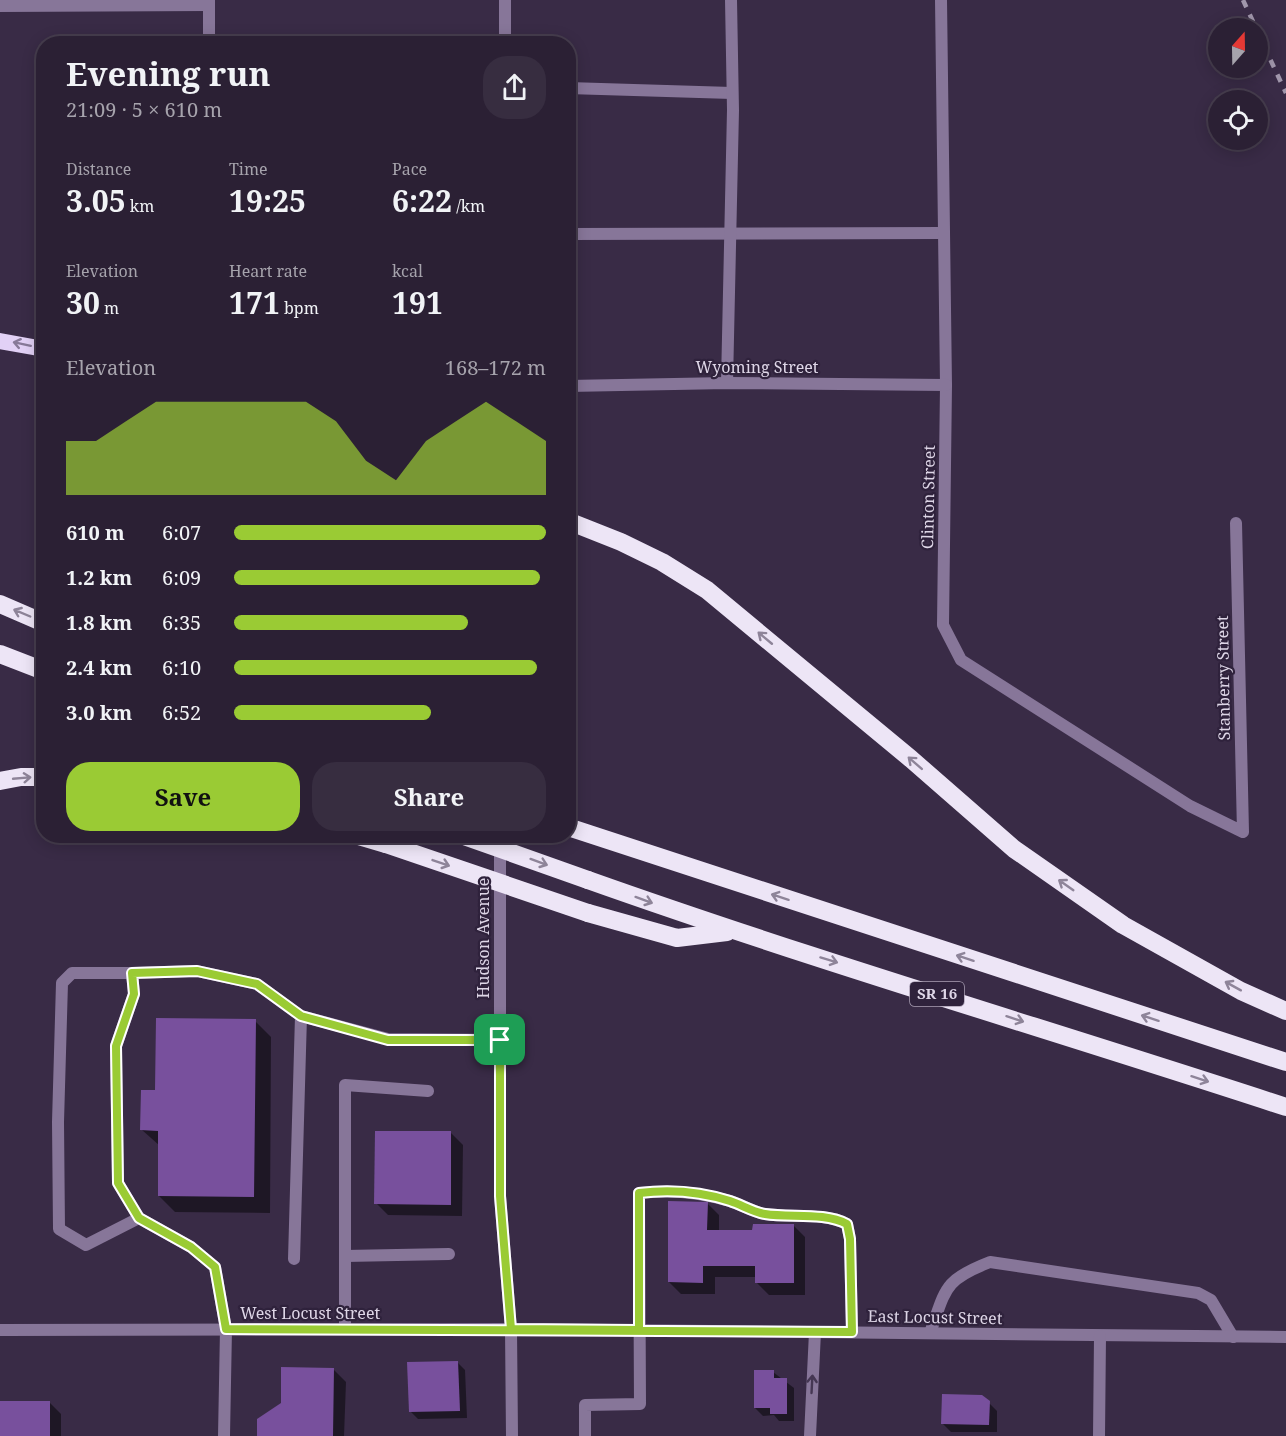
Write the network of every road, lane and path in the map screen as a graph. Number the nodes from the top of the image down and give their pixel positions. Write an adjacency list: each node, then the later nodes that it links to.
1 (505, 0): 7 (street)
2 (731, 0): 9 (street)
3 (941, 0): 10 (street, Clinton Street)
4 (209, 3): 5 (street); 6 (street)
5 (0, 6)
6 (209, 36)
7 (505, 36)
8 (576, 88): 9 (street)
9 (732, 93): 12 (street)
10 (944, 233): 12 (street); 17 (street, Clinton Street)
11 (576, 234): 12 (street)
12 (730, 234): 15 (street)
13 (0, 340): 14 (highway, one-way to 13)
14 (36, 347)
15 (727, 383): 16 (street, Wyoming Street); 17 (street, Wyoming Street)
16 (576, 386)
17 (946, 386): 27 (street, Clinton Street)
18 (576, 524): 33 (highway, one-way to 18)
19 (1236, 524): 27 (street, Stanberry Street)
20 (0, 604): 21 (highway, one-way to 20)
21 (36, 620)
22 (0, 654): 23 (highway)
23 (36, 668)
24 (36, 777): 25 (highway, one-way to 24)
25 (0, 781)
26 (576, 830): 36 (highway, SR 16, one-way to 26)
27 (1243, 832)
28 (383, 843): 31 (highway, one-way to 31, bridge)
29 (484, 843): 31 (highway, SR 16, one-way to 31, bridge)
30 (500, 843): 35 (street, Hudson Avenue)
31 (733, 931): 38 (highway, SR 16, one-way to 38)
32 (132, 973): 34 (street); 39 (street); 39 (street)
33 (1286, 1011)
34 (301, 1016): 35 (street); 42 (street)
35 (500, 1040): 45 (street, Hudson Avenue)
36 (1286, 1062)
37 (428, 1091): 41 (street)
38 (1286, 1107)
39 (139, 1218): 43 (street)
40 (449, 1254): 41 (street)
41 (345, 1256): 44 (street)
42 (294, 1259)
43 (226, 1329): 44 (street, West Locust Street); 46 (street, West Locust Street); 54 (street)
44 (345, 1329): 45 (street, West Locust Street)
45 (511, 1329): 47 (street, East Locust Street); 55 (street, Hudson Avenue)
46 (0, 1330)
47 (639, 1330): 48 (street, East Locust Street); 49 (street); 56 (street)
48 (815, 1332): 49 (street, East Locust Street); 57 (street, one-way to 48)
49 (852, 1332): 50 (street, East Locust Street)
50 (930, 1334): 51 (street, East Locust Street); 52 (street)
51 (1100, 1336): 52 (street, East Locust Street); 58 (street)
52 (1233, 1337): 53 (street, East Locust Street)
53 (1286, 1337)
54 (224, 1436)
55 (512, 1436)
56 (585, 1436)
57 (810, 1436)
58 (1099, 1436)

